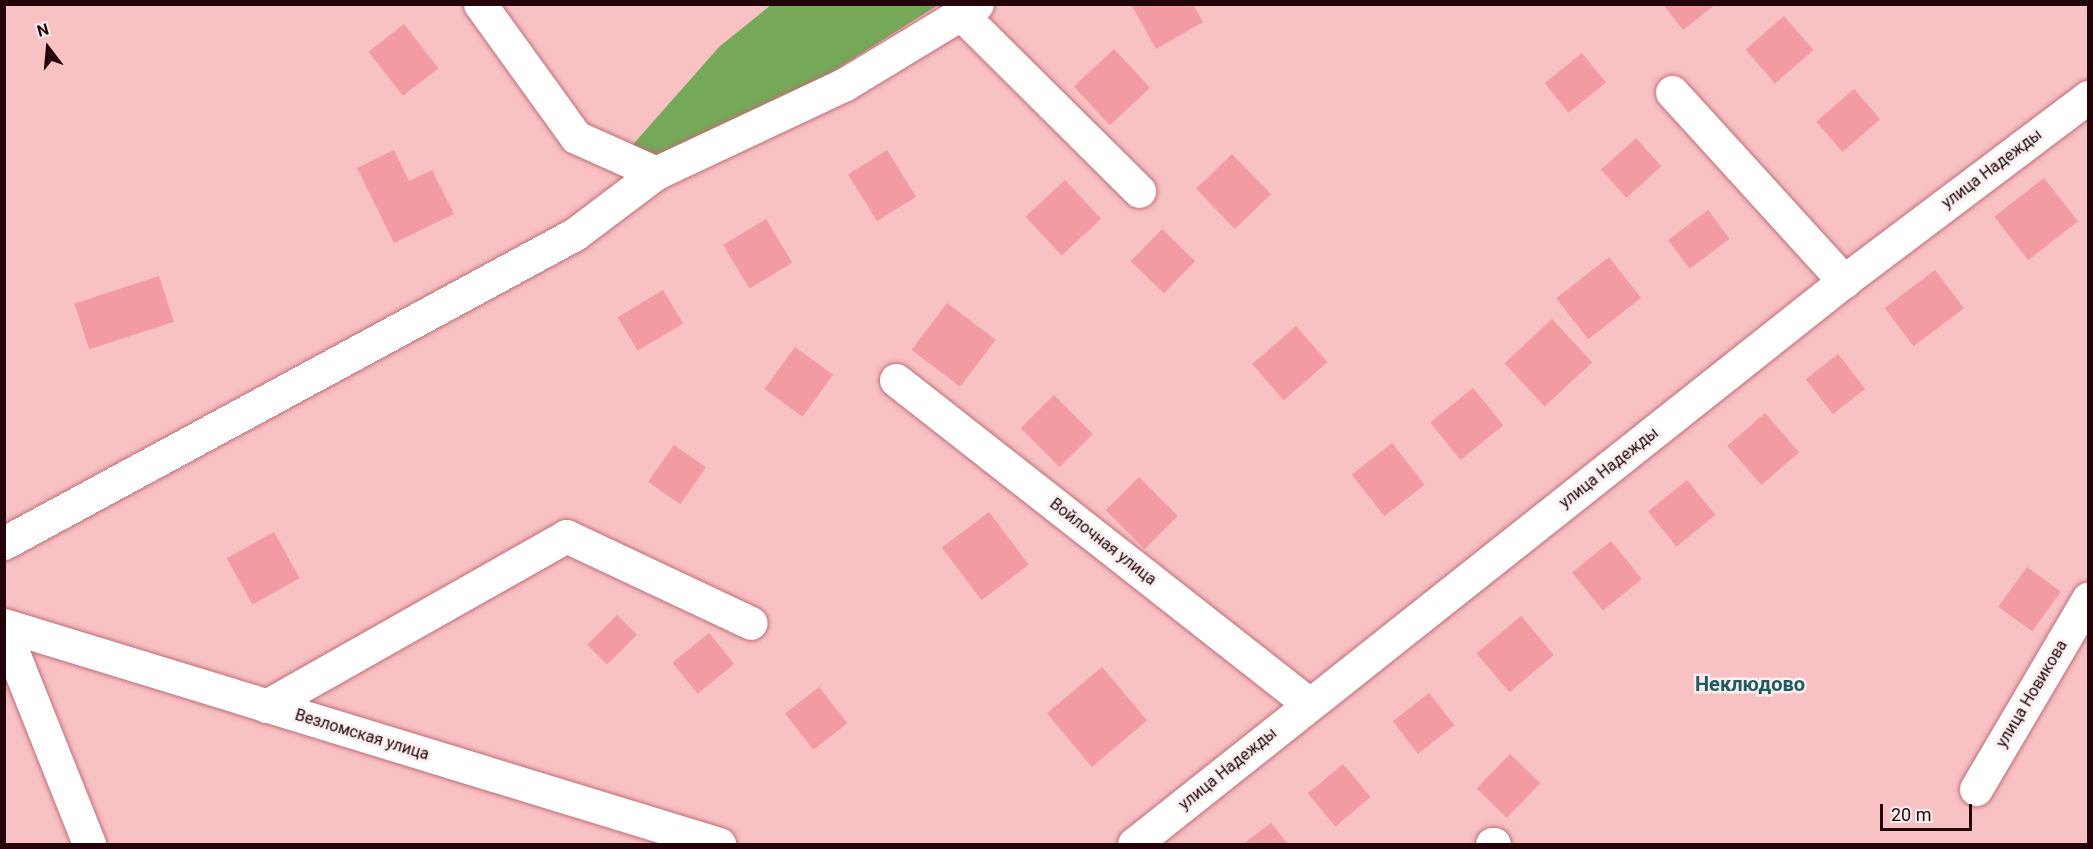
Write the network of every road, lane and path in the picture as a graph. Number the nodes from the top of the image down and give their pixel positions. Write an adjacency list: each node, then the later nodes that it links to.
1 (480, 4): 5 (street)
2 (969, 9): 5 (street); 6 (street)
3 (1672, 92): 7 (street)
4 (2088, 97): 7 (street, улица Надежды)
5 (656, 173): 9 (street)
6 (1139, 191)
7 (1844, 281): 14 (street, улица Надежды)
8 (896, 380): 14 (street, Войлочная улица)
9 (4, 543)
10 (2088, 598): 16 (street, улица Новикова)
11 (751, 623): 15 (street)
12 (4, 625): 15 (street, Везломская улица)
13 (4, 630): 17 (street)
14 (1310, 704): 19 (street, улица Надежды)
15 (266, 706): 18 (street, Везломская улица)
16 (1976, 789)
17 (89, 844)
18 (719, 844)
19 (1134, 844)

